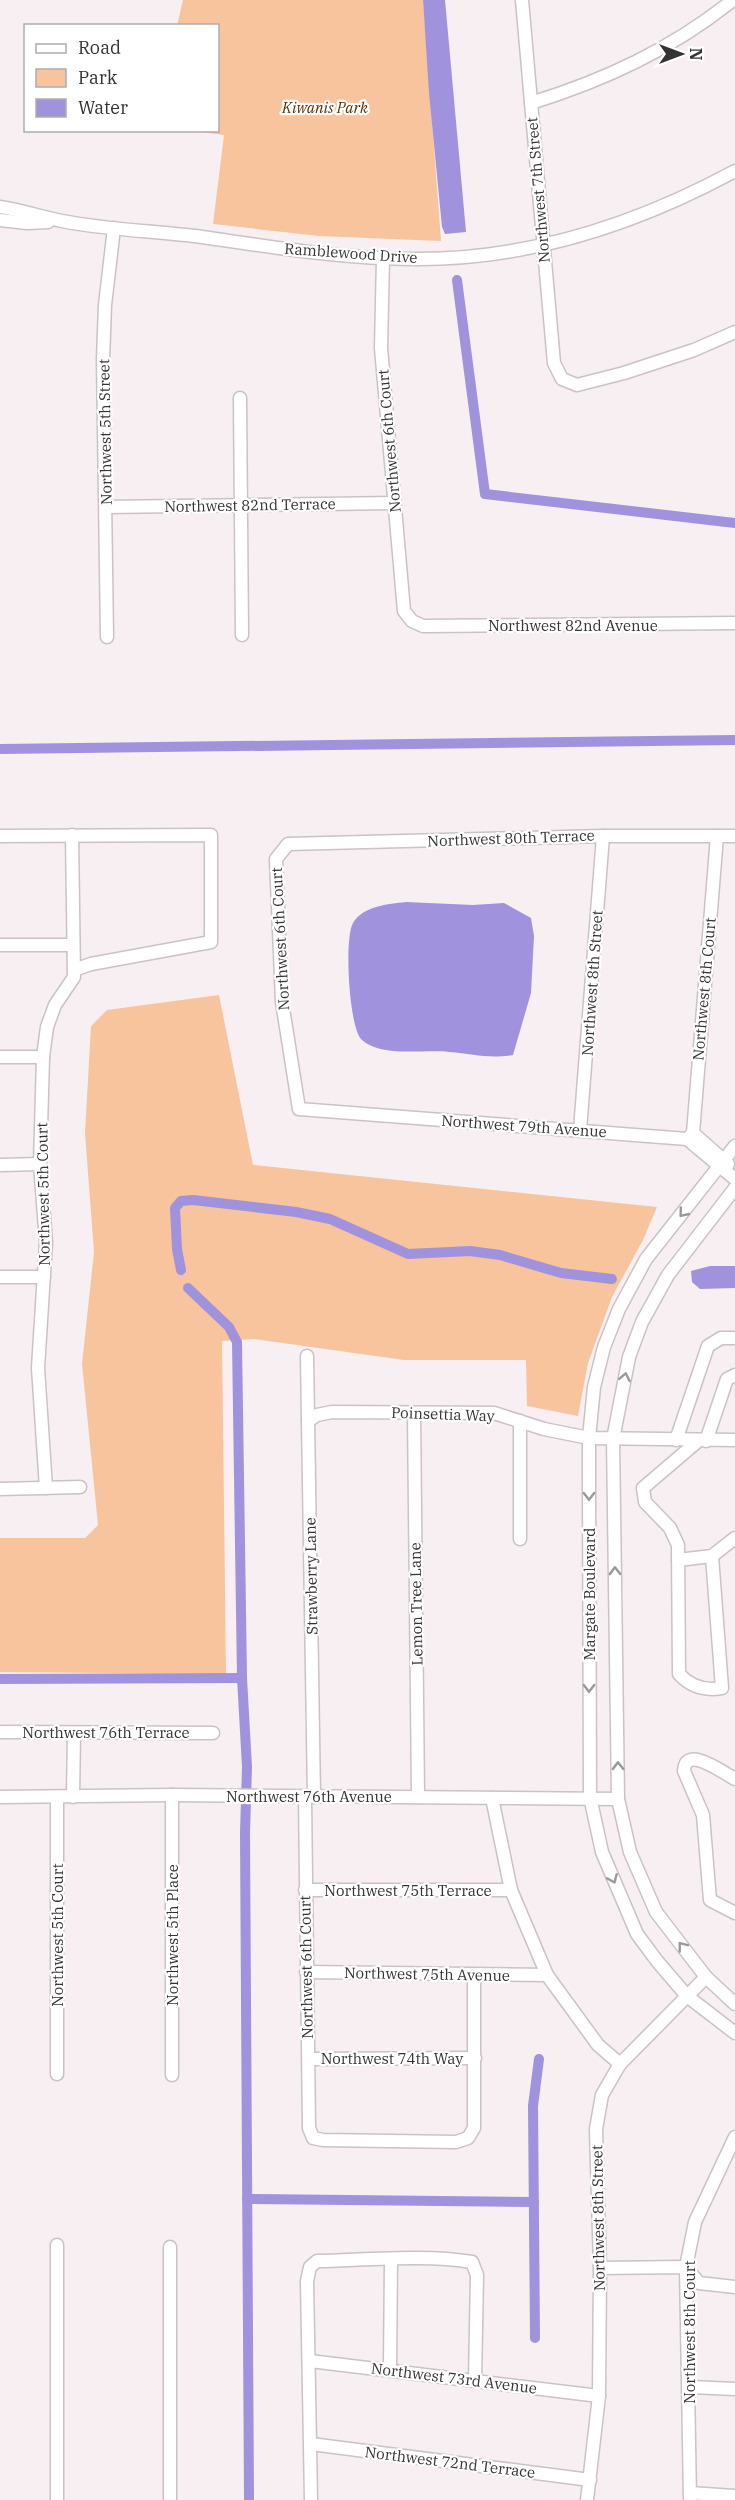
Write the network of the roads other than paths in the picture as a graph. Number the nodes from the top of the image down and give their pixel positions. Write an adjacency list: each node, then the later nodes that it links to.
1 (522, 0): 3 (street, Northwest 7th Street)
2 (732, 0): 3 (street)
3 (531, 103): 9 (street, Northwest 7th Street)
4 (735, 171): 9 (street, Ramblewood Drive)
5 (0, 207): 7 (street, Ramblewood Drive)
6 (0, 220): 7 (street, Ramblewood Drive)
7 (61, 221): 8 (street, Ramblewood Drive)
8 (114, 228): 10 (street, Ramblewood Drive); 15 (street, Northwest 5th Street)
9 (543, 245): 10 (street, Ramblewood Drive); 11 (street, Northwest 7th Street)
10 (383, 258): 13 (street, Northwest 6th Court)
11 (735, 332)
12 (240, 398): 14 (street)
13 (394, 503): 14 (street, Northwest 82nd Terrace); 16 (street, Northwest 6th Court)
14 (242, 504): 15 (street, Northwest 82nd Terrace); 18 (street)
15 (106, 507): 19 (street, Northwest 5th Street)
16 (412, 621): 17 (street, Northwest 82nd Avenue)
17 (735, 623)
18 (242, 635)
19 (107, 637)
20 (72, 834): 21 (street); 27 (street, Northwest 5th Court); 28 (street)
21 (0, 836)
22 (603, 836): 23 (street, Northwest 80th Terrace); 25 (street, Northwest 80th Terrace); 32 (street, Northwest 8th Street)
23 (717, 836): 24 (street, Northwest 80th Terrace); 33 (street, Northwest 8th Court)
24 (735, 836)
25 (288, 844): 31 (street, Northwest 6th Court)
26 (0, 945): 27 (street)
27 (73, 945): 28 (street, Northwest 5th Court)
28 (74, 970): 30 (street, Northwest 5th Court)
29 (0, 1058): 30 (street)
30 (43, 1058): 36 (street, Northwest 5th Court)
31 (299, 1109): 32 (street, Northwest 79th Avenue)
32 (580, 1130): 33 (street, Northwest 79th Avenue)
33 (690, 1136): 35 (street)
34 (735, 1146): 35 (street, Margate Boulevard)
35 (721, 1163): 38 (street); 48 (street, Margate Boulevard, one-way to 48)
36 (40, 1164): 37 (street); 41 (street, Northwest 5th Court)
37 (0, 1165)
38 (735, 1177)
39 (735, 1188): 49 (street, Margate Boulevard, one-way to 39)
40 (0, 1277): 41 (street)
41 (44, 1277): 54 (street, Northwest 5th Court)
42 (735, 1338): 50 (street)
43 (307, 1356): 46 (street, Strawberry Lane)
44 (735, 1375): 52 (street)
45 (414, 1413): 46 (street, Poinsettia Way); 47 (street, Poinsettia Way); 65 (street, Lemon Tree Lane)
46 (308, 1421): 69 (street, Strawberry Lane)
47 (520, 1421): 48 (street, Poinsettia Way); 57 (street)
48 (589, 1438): 49 (street, Poinsettia Way); 70 (street, Margate Boulevard, one-way to 70)
49 (613, 1439): 50 (street, Poinsettia Way); 72 (street, Margate Boulevard, one-way to 49)
50 (676, 1440): 52 (street, Poinsettia Way)
51 (735, 1440): 52 (street, Poinsettia Way)
52 (702, 1441): 59 (street)
53 (80, 1487): 54 (street)
54 (46, 1488): 55 (street)
55 (0, 1489)
56 (735, 1538): 58 (street)
57 (520, 1539)
58 (712, 1556): 59 (street); 59 (street)
59 (678, 1560)
60 (0, 1732): 61 (street, Northwest 76th Terrace)
61 (74, 1733): 62 (street, Northwest 76th Terrace); 68 (street)
62 (213, 1733)
63 (735, 1779): 75 (street)
64 (172, 1795): 68 (street, Northwest 76th Avenue); 69 (street, Northwest 76th Avenue); 87 (street, Northwest 5th Place)
65 (418, 1796): 69 (street, Northwest 76th Avenue); 71 (street, Northwest 76th Avenue)
66 (0, 1797): 67 (street, Northwest 76th Avenue)
67 (57, 1797): 68 (street, Northwest 76th Avenue); 86 (street, Northwest 5th Court)
68 (73, 1797)
69 (310, 1797): 73 (street, Northwest 6th Court)
70 (590, 1797): 71 (street, Northwest 76th Avenue); 72 (street, Northwest 76th Avenue); 80 (street, Margate Boulevard, one-way to 80)
71 (492, 1798): 74 (street)
72 (618, 1799): 79 (street, Margate Boulevard, one-way to 72)
73 (305, 1890): 74 (street, Northwest 75th Terrace); 76 (street, Northwest 6th Court)
74 (511, 1890): 78 (street)
75 (735, 1913)
76 (306, 1972): 77 (street, Northwest 75th Avenue); 84 (street, Northwest 6th Court)
77 (474, 1975): 78 (street, Northwest 75th Avenue); 83 (street)
78 (547, 1975): 85 (street)
79 (706, 1977): 80 (street, Northwest 8th Street); 81 (street, Margate Boulevard)
80 (687, 1996): 82 (street, Margate Boulevard); 85 (street, Northwest 8th Street)
81 (735, 2004)
82 (735, 2033)
83 (475, 2058): 84 (street, Northwest 74th Way); 84 (street, Northwest 6th Court)
84 (309, 2059)
85 (620, 2064): 92 (street, Northwest 8th Street)
86 (57, 2074)
87 (172, 2075)
88 (734, 2142): 93 (street, Northwest 8th Court)
89 (57, 2245): 105 (street)
90 (170, 2247): 106 (street)
91 (391, 2259): 95 (street); 96 (street); 97 (street)
92 (600, 2268): 93 (street); 100 (street, Northwest 8th Street)
93 (686, 2268): 94 (street); 98 (street, Northwest 8th Court)
94 (735, 2287)
95 (310, 2361): 96 (street, Northwest 73rd Avenue); 101 (street)
96 (390, 2369): 97 (street, Northwest 73rd Avenue)
97 (475, 2380): 100 (street, Northwest 73rd Avenue)
98 (690, 2386): 99 (street); 103 (street, Northwest 8th Court)
99 (735, 2389)
100 (599, 2396): 102 (street, Northwest 8th Street)
101 (311, 2444): 102 (street, Northwest 72nd Terrace); 107 (street)
102 (590, 2480): 108 (street, Northwest 8th Street)
103 (690, 2496): 104 (street)
104 (735, 2496)
105 (57, 2500)
106 (170, 2500)
107 (311, 2500)
108 (587, 2500)

